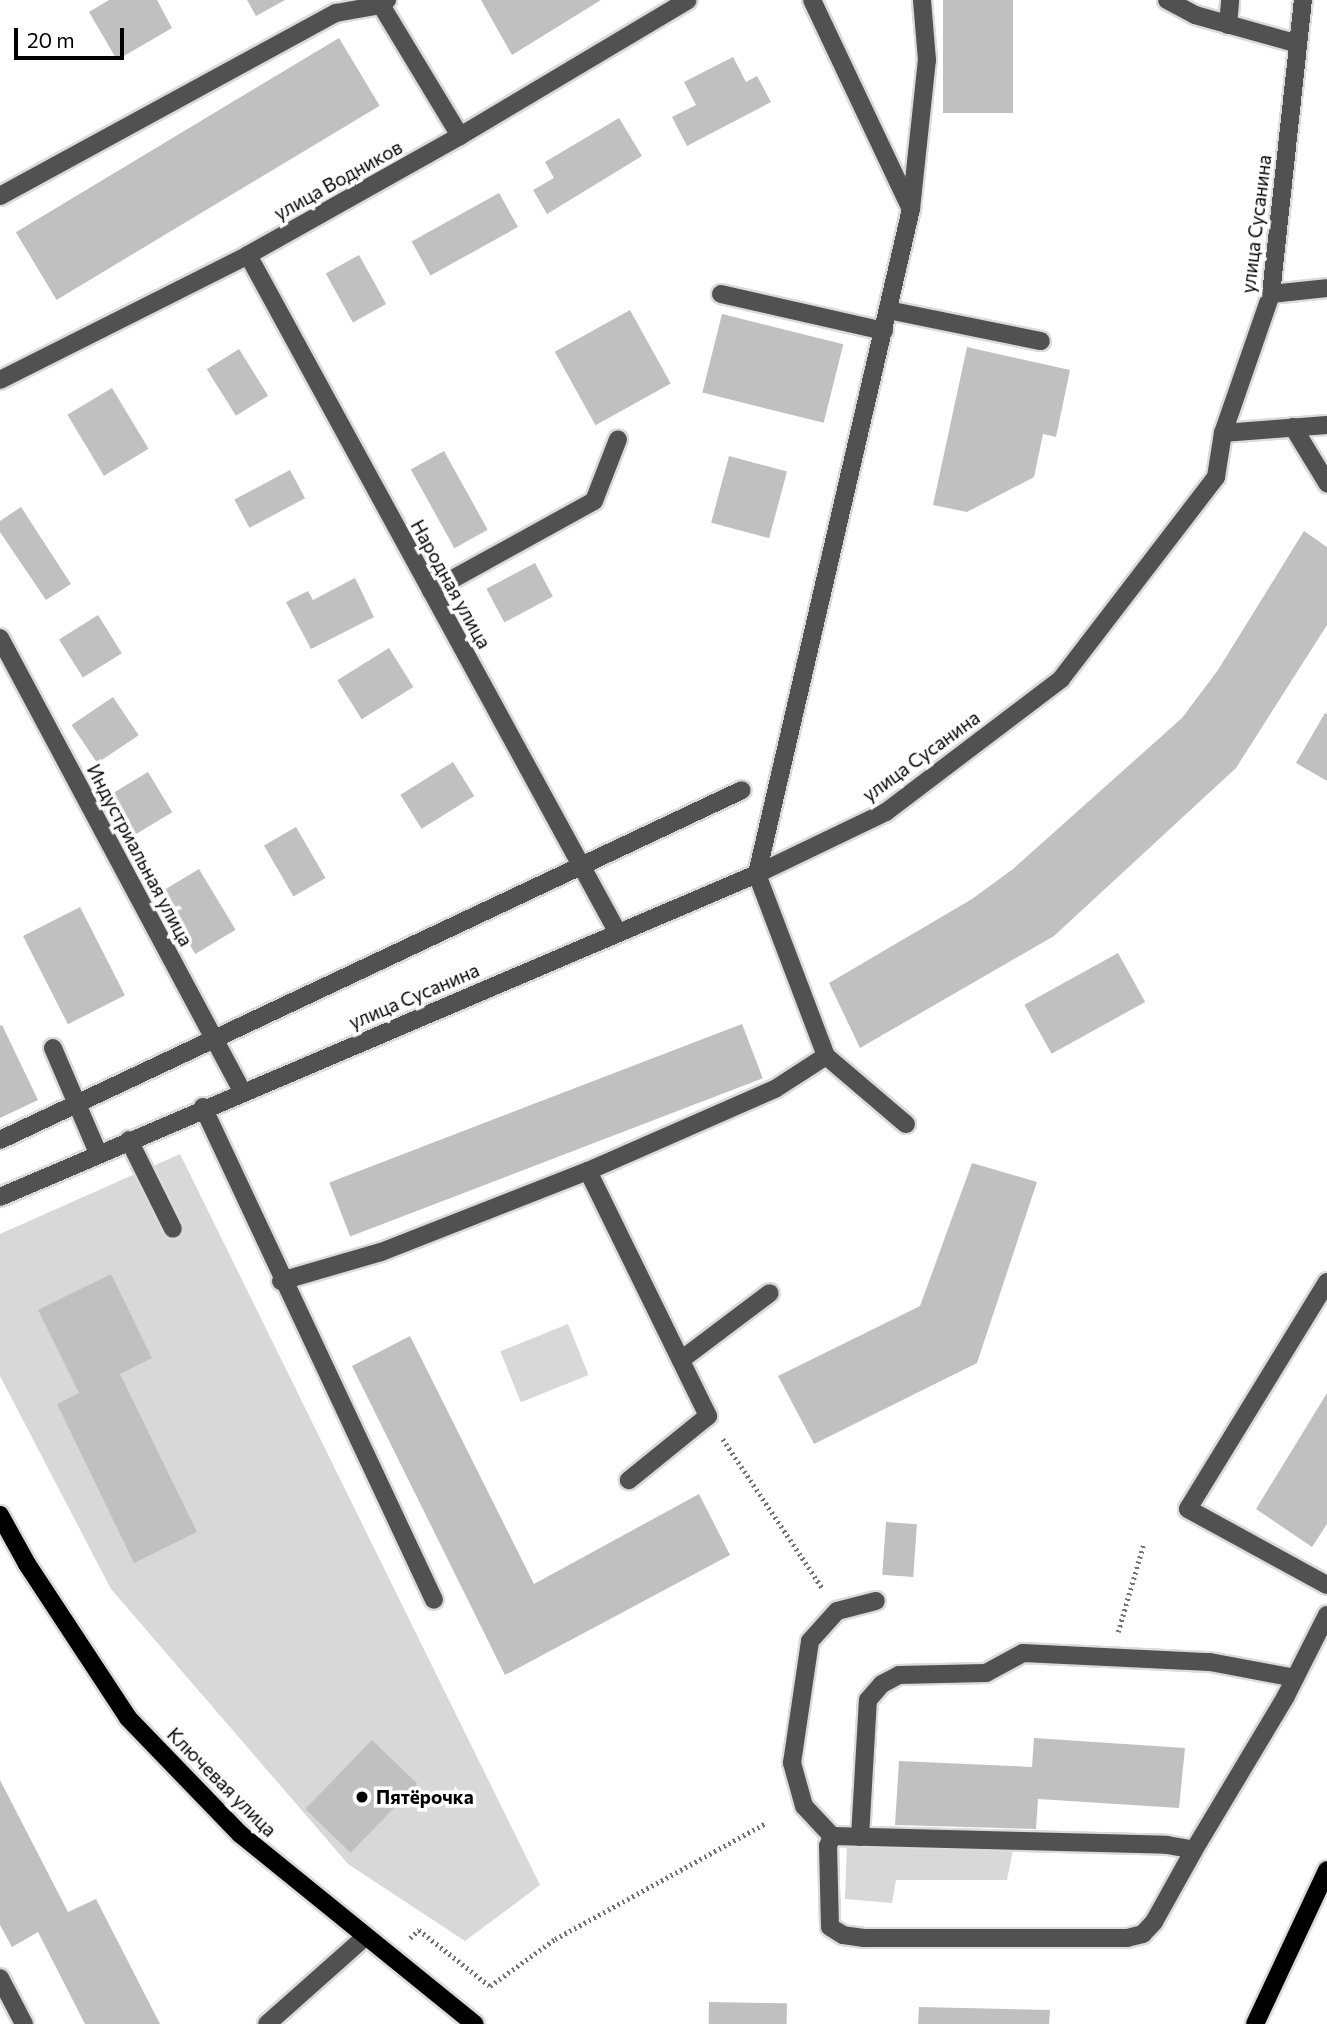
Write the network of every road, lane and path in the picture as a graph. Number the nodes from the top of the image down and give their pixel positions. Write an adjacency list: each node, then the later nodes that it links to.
1 (688, 0): 10 (street, улица Водников)
2 (812, 0): 12 (street)
3 (922, 0): 12 (street)
4 (1167, 0): 8 (street)
5 (1230, 0): 8 (street)
6 (1303, 0): 9 (street, улица Сусанина)
7 (384, 3): 10 (street); 11 (street)
8 (1228, 25): 9 (street)
9 (1298, 44): 16 (street, улица Сусанина)
10 (460, 136): 13 (street, улица Водников)
11 (0, 196)
12 (911, 209): 17 (street)
13 (248, 255): 20 (street, улица Водников); 26 (street, Народная улица)
14 (1327, 288): 16 (street)
15 (721, 294): 18 (street)
16 (1270, 294): 23 (street, улица Сусанина)
17 (888, 310): 18 (street); 19 (street)
18 (884, 331): 30 (street)
19 (1041, 341)
20 (0, 380)
21 (1327, 425): 22 (street)
22 (1293, 427): 23 (street); 25 (street)
23 (1223, 433): 30 (street, улица Сусанина)
24 (618, 439): 26 (street)
25 (1327, 483)
26 (431, 591): 29 (street, Народная улица)
27 (0, 638): 32 (street, Индустриальная улица)
28 (742, 790): 29 (street)
29 (583, 869): 31 (street, Народная улица); 32 (street)
30 (757, 874): 31 (street, улица Сусанина); 34 (street)
31 (618, 933): 35 (street, улица Сусанина)
32 (214, 1038): 35 (street, Индустриальная улица); 36 (street)
33 (53, 1048): 36 (street)
34 (826, 1056): 38 (street); 42 (street)
35 (242, 1091): 37 (street, улица Сусанина)
36 (76, 1103): 39 (street); 41 (street)
37 (202, 1107): 40 (street, улица Сусанина); 45 (street)
38 (906, 1124)
39 (0, 1140)
40 (129, 1140): 41 (street, улица Сусанина); 44 (street)
41 (98, 1153): 43 (street, улица Сусанина)
42 (588, 1171): 45 (street); 48 (street)
43 (0, 1197)
44 (173, 1229)
45 (281, 1281): 54 (street)
46 (1327, 1282): 53 (street)
47 (770, 1293): 48 (street)
48 (681, 1360): 49 (street)
49 (708, 1416): 50 (street); 56 (path)
50 (629, 1480)
51 (0, 1515): 65 (main road, Ключевая улица)
52 (1143, 1546): 58 (path)
53 (1327, 1585)
54 (434, 1600)
55 (876, 1601): 56 (street)
56 (837, 1611): 61 (street)
57 (1327, 1615): 59 (street)
58 (1111, 1655): 59 (street); 62 (street)
59 (1295, 1678): 63 (street)
60 (766, 1824): 66 (path)
61 (832, 1836): 62 (street); 63 (street)
62 (860, 1837): 63 (street)
63 (1194, 1850)
64 (1327, 1870): 71 (main road)
65 (366, 1936): 66 (main road, Ключевая улица); 69 (street)
66 (391, 1956): 70 (main road, Ключевая улица)
67 (0, 1978): 68 (street)
68 (24, 2024)
69 (267, 2024)
70 (475, 2024)
71 (1255, 2024)

